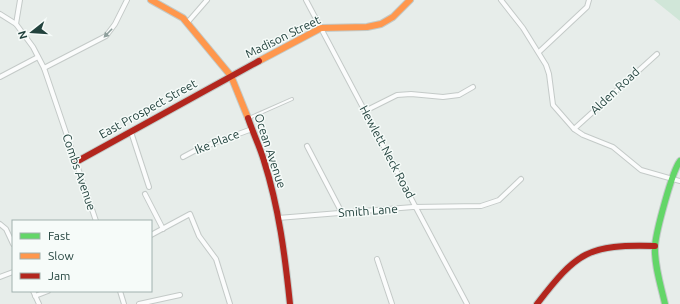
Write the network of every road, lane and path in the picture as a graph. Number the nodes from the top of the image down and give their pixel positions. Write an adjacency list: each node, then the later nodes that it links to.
1 (20, 0): 11 (street)
2 (127, 0): 16 (street, one-way to 16)
3 (150, 0): 10 (street, Ocean Avenue)
4 (207, 0): 10 (street)
5 (306, 0): 12 (street, Hewlett Neck Road)
6 (410, 0): 12 (street, Madison Street)
7 (500, 0): 13 (street)
8 (589, 0): 13 (street)
9 (0, 14): 11 (street)
10 (187, 23): 17 (street, Ocean Avenue)
11 (16, 24): 15 (street, Combs Avenue)
12 (321, 28): 17 (street, Madison Street); 21 (street, Hewlett Neck Road)
13 (538, 52): 24 (street)
14 (657, 54): 24 (street, Alden Road)
15 (38, 57): 16 (street, Combs Avenue); 18 (street)
16 (44, 68): 29 (street, Combs Avenue)
17 (231, 76): 22 (street, Ocean Avenue); 25 (street, East Prospect Street)
18 (0, 77)
19 (473, 88): 21 (street)
20 (292, 99): 22 (lane)
21 (365, 111): 35 (street, Hewlett Neck Road)
22 (248, 119): 23 (street, Ocean Avenue)
23 (252, 129): 27 (street, Ike Place); 37 (street, Ocean Avenue)
24 (574, 129): 31 (street)
25 (131, 132): 29 (street, East Prospect Street); 33 (street)
26 (307, 146): 36 (street)
27 (183, 157)
28 (680, 161): 31 (street)
29 (76, 162): 38 (street, Combs Avenue)
30 (521, 179): 35 (street, Smith Lane)
31 (671, 180): 32 (street); 43 (street)
32 (680, 181)
33 (149, 187)
34 (145, 194): 40 (street)
35 (416, 207): 36 (street, Smith Lane); 58 (street, Hewlett Neck Road)
36 (342, 212): 37 (street, Smith Lane)
37 (278, 218): 56 (street, Ocean Avenue)
38 (96, 220)
39 (0, 224): 42 (street)
40 (163, 229): 41 (street); 55 (street)
41 (152, 234)
42 (12, 242)
43 (655, 246): 59 (street); 60 (street)
44 (377, 259): 57 (street)
45 (12, 272): 46 (street)
46 (0, 277)
47 (34, 292): 51 (street)
48 (46, 292): 51 (street)
49 (120, 292): 53 (street)
50 (180, 295): 54 (street)
51 (36, 296): 52 (street)
52 (39, 304)
53 (124, 304)
54 (139, 304)
55 (230, 304)
56 (290, 304)
57 (392, 304)
58 (467, 304)
59 (537, 304)
60 (665, 304)

